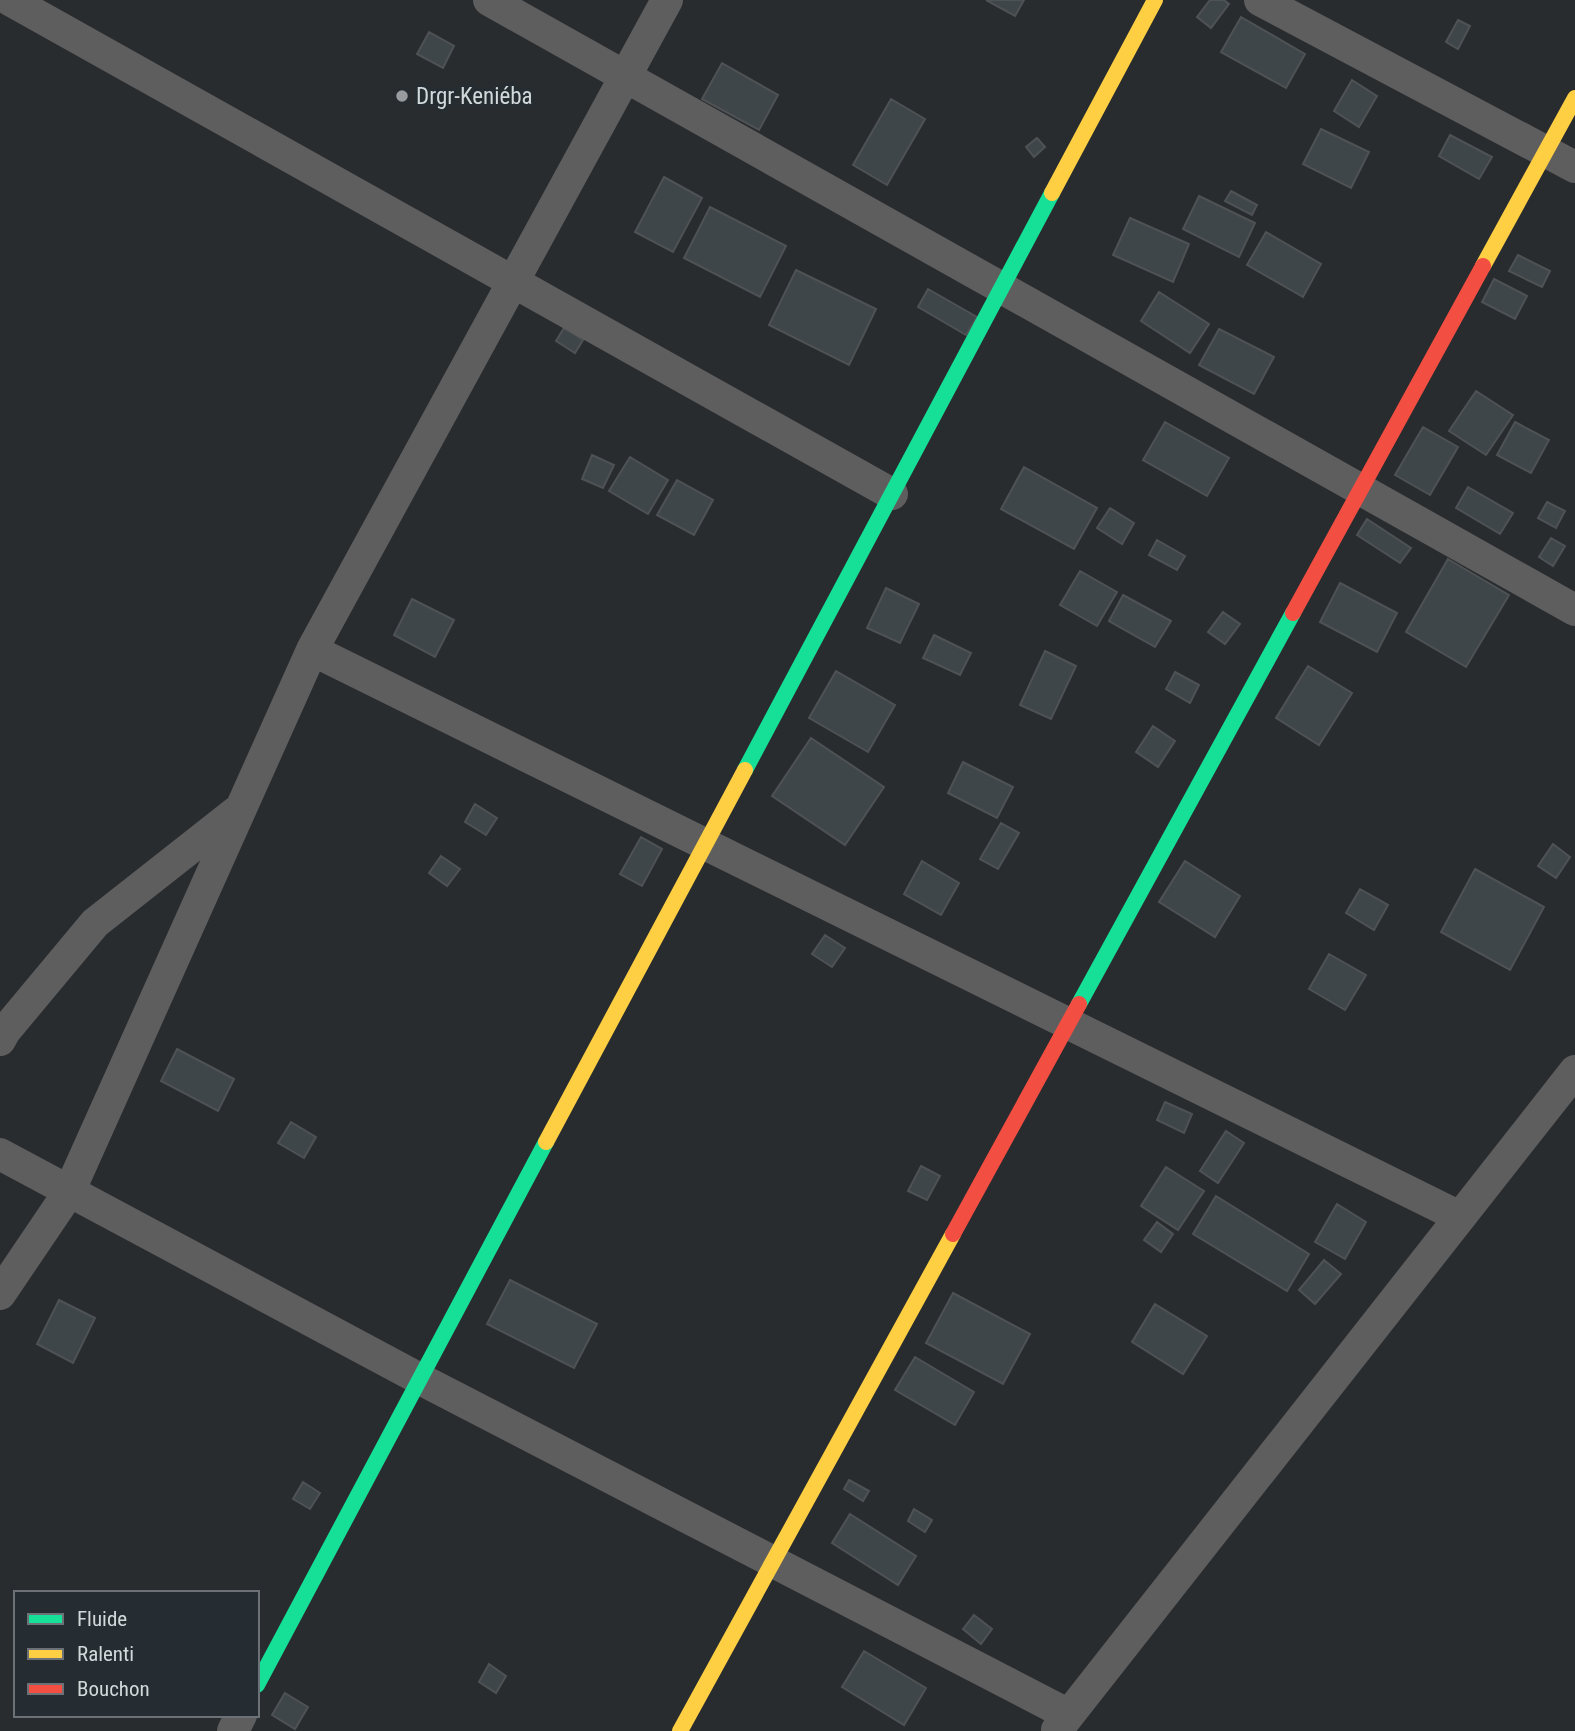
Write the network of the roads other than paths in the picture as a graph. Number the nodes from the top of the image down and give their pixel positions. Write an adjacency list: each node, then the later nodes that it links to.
1 (10, 0): 10 (street)
2 (489, 0): 6 (street)
3 (667, 0): 6 (street)
4 (1155, 0): 11 (street)
5 (1260, 0): 8 (street)
6 (625, 76): 10 (street); 11 (street)
7 (1575, 98): 8 (street)
8 (1546, 151): 9 (street); 12 (street)
9 (1575, 167)
10 (513, 282): 13 (street); 15 (street)
11 (1001, 288): 12 (street); 13 (street)
12 (1360, 489): 14 (street); 18 (street)
13 (892, 494): 17 (street)
14 (1575, 610)
15 (312, 650): 16 (street); 17 (street)
16 (240, 809): 19 (street); 22 (street)
17 (705, 844): 18 (street); 25 (street)
18 (1068, 1023): 23 (street); 26 (street)
19 (0, 1040)
20 (1575, 1071): 23 (street)
21 (0, 1154): 22 (street)
22 (69, 1192): 24 (street); 25 (street)
23 (1460, 1217): 28 (street)
24 (0, 1294)
25 (420, 1379): 26 (street); 27 (street)
26 (773, 1562): 28 (street); 29 (street)
27 (259, 1681)
28 (1063, 1723)
29 (680, 1731)

